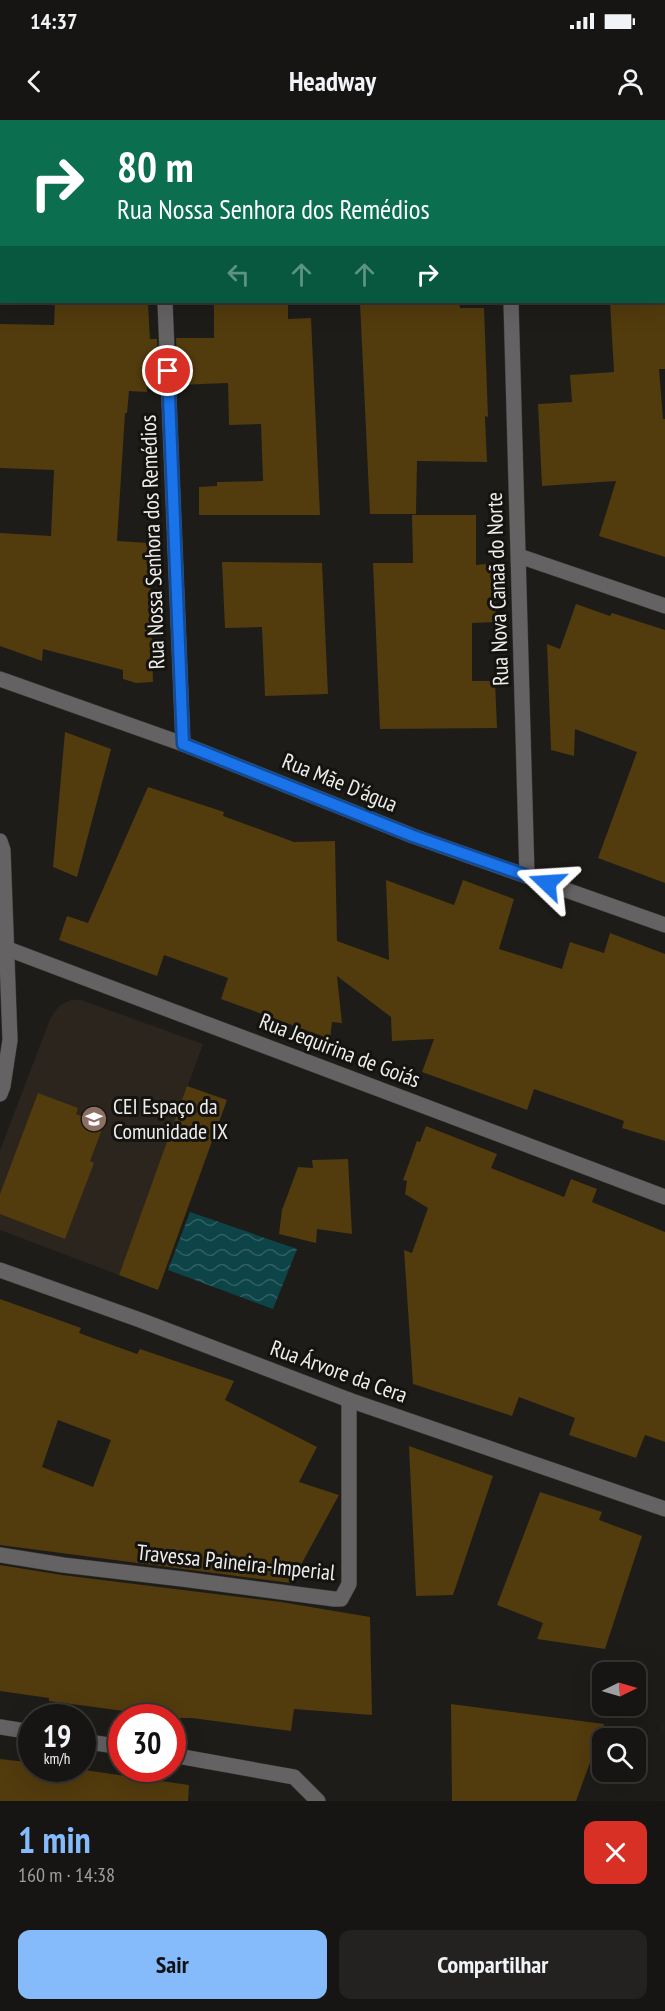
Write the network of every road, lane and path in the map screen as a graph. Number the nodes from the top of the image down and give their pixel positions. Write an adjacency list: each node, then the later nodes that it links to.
1 (165, 303): 6 (street, Rua Nossa Senhora dos Remédios)
2 (511, 303): 3 (street, Rua Nova Canaã do Norte)
3 (519, 556): 4 (street); 8 (street, Rua Nova Canaã do Norte)
4 (665, 606)
5 (0, 679): 6 (street, Rua Mãe D'água)
6 (183, 744): 8 (street, Rua Mãe D'água)
7 (0, 841): 10 (street)
8 (527, 876): 9 (street, Rua Mãe D'água)
9 (665, 925)
10 (3, 947): 11 (street); 12 (street, Rua Jequirina de Goiás)
11 (0, 1094)
12 (665, 1197)
13 (0, 1270): 14 (street, Rua Árvore da Cera)
14 (349, 1400): 15 (street, Rua Árvore da Cera); 16 (street, Travessa Paineira-Imperial)
15 (665, 1509)
16 (0, 1555)
17 (0, 1727): 18 (street)
18 (18, 1730)
19 (186, 1758): 20 (street)
20 (318, 1801)

